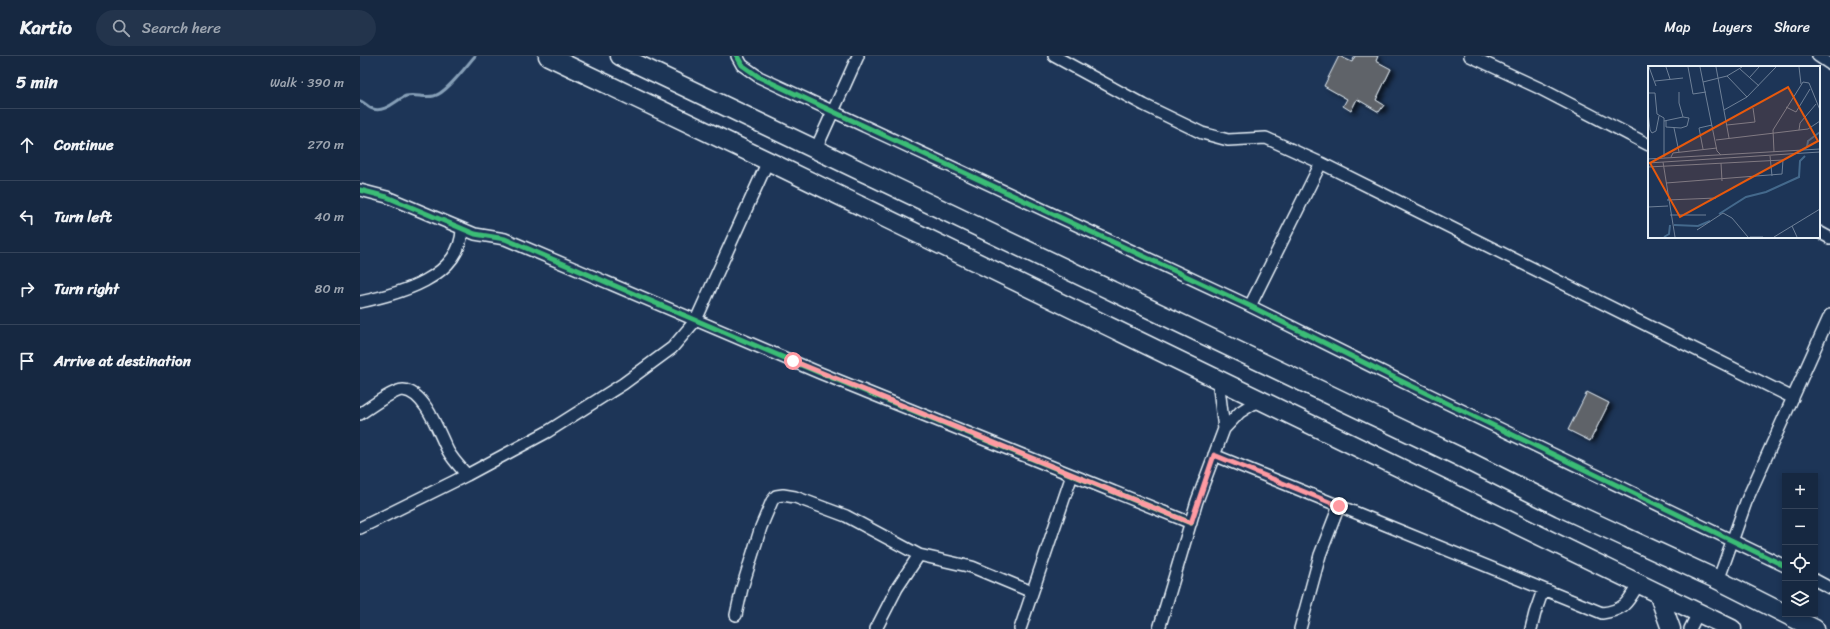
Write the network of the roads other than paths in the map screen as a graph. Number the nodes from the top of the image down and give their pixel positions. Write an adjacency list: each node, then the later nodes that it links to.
1 (548, 56): 12 (highway)
2 (620, 56): 11 (highway)
3 (737, 56): 9 (street)
4 (858, 56): 9 (street)
5 (1054, 56): 13 (street)
6 (1470, 56): 10 (street)
7 (1818, 56): 8 (street)
8 (1830, 64)
9 (833, 111): 11 (street); 19 (street)
10 (1648, 144)
11 (816, 149): 36 (highway)
12 (768, 160): 21 (street); 22 (highway)
13 (1321, 163): 19 (street); 23 (street)
14 (360, 190): 15 (street)
15 (462, 229): 18 (street); 21 (street)
16 (1820, 233): 17 (street)
17 (1830, 238)
18 (360, 302)
19 (1250, 306): 33 (street)
20 (1830, 315): 23 (street)
21 (696, 320): 28 (street); 29 (street)
22 (1218, 380): 24 (highway); 26 (street)
23 (1793, 398): 33 (street)
24 (1261, 401): 26 (street); 38 (highway)
25 (360, 414): 28 (street)
26 (1224, 429): 27 (street)
27 (1214, 455): 30 (street); 31 (street)
28 (468, 475): 32 (street)
29 (1072, 475): 31 (street); 41 (street)
30 (1339, 506): 40 (street); 48 (street)
31 (1191, 523): 47 (street)
32 (360, 528)
33 (1733, 541): 35 (street); 36 (street)
34 (919, 555): 41 (street); 43 (street); 45 (street)
35 (1782, 565)
36 (1718, 581): 53 (highway)
37 (1817, 581): 39 (street)
38 (1639, 583): 40 (street); 42 (highway)
39 (1830, 588)
40 (1543, 590): 49 (street)
41 (1032, 592): 46 (street)
42 (1658, 593): 44 (highway); 50 (highway)
43 (736, 615)
44 (1705, 621): 51 (street); 52 (highway)
45 (876, 629)
46 (1020, 629)
47 (1159, 629)
48 (1300, 629)
49 (1531, 629)
50 (1671, 629)
51 (1690, 629)
52 (1732, 629)
53 (1815, 629)

